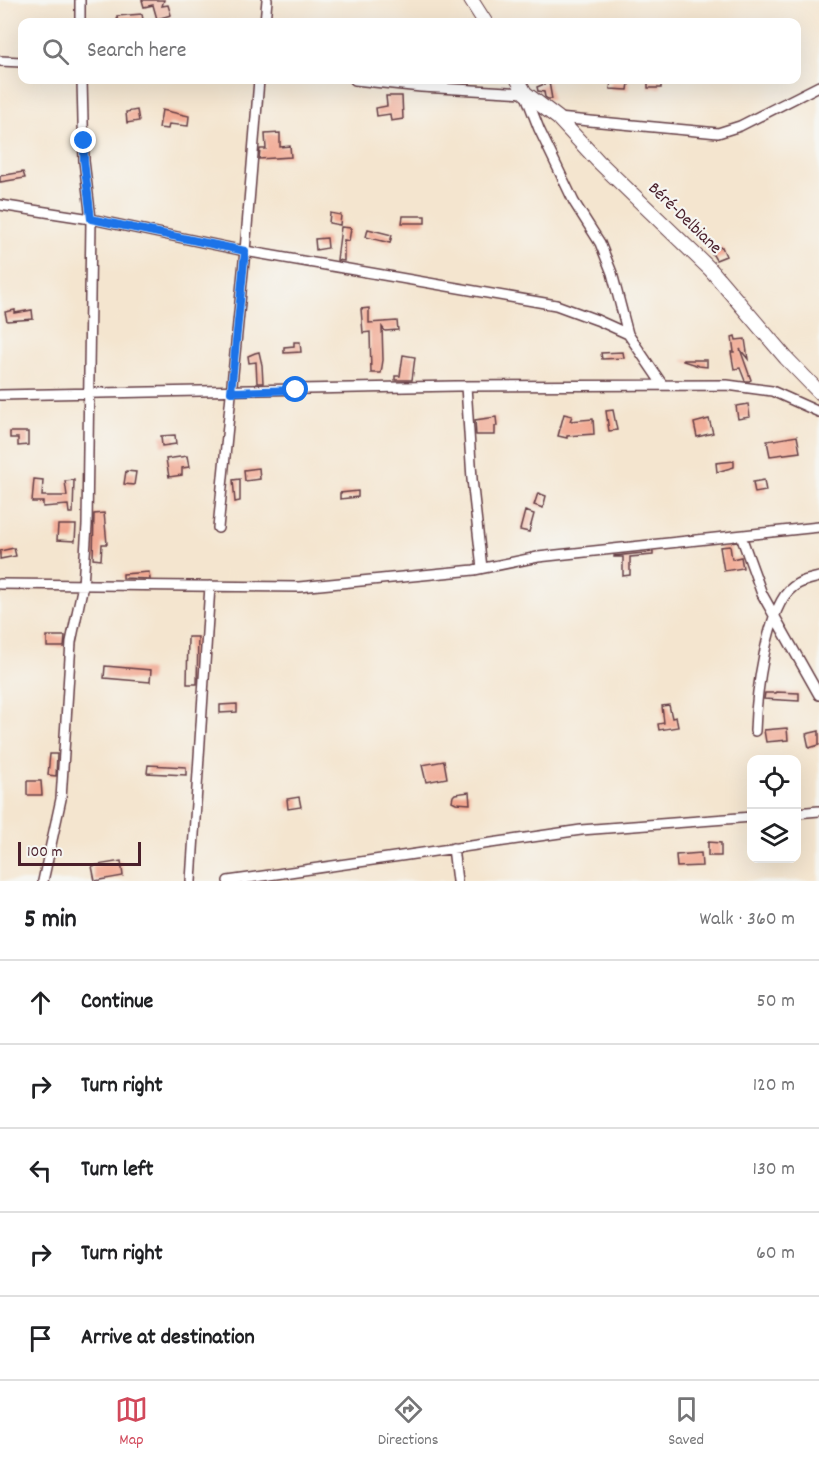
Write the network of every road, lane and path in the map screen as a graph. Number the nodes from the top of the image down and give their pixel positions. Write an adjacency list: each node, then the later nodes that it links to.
1 (80, 0): 4 (street)
2 (267, 0): 5 (street)
3 (471, 0): 6 (street)
4 (81, 18)
5 (265, 18)
6 (482, 18)
7 (0, 60): 8 (street)
8 (18, 62)
9 (82, 84): 17 (street)
10 (259, 84): 18 (street)
11 (393, 84): 14 (street)
12 (520, 84): 14 (street, Béré-Delbiane)
13 (819, 86): 15 (street)
14 (525, 93): 15 (street, Béré-Delbiane); 19 (street)
15 (558, 118): 23 (street, Béré-Delbiane)
16 (0, 205): 17 (street)
17 (91, 219): 18 (street); 24 (street)
18 (245, 251): 19 (street); 22 (street)
19 (628, 334): 20 (street)
20 (662, 384): 21 (street); 26 (street)
21 (466, 386): 22 (street); 30 (street)
22 (231, 392): 24 (street); 28 (street)
23 (819, 392)
24 (89, 393): 25 (street); 33 (street)
25 (0, 395)
26 (819, 412)
27 (819, 527): 29 (street)
28 (218, 528)
29 (741, 536): 30 (street); 35 (street)
30 (482, 568): 34 (street)
31 (819, 577): 35 (street)
32 (0, 584): 33 (street)
33 (83, 585): 34 (street); 42 (street)
34 (210, 586): 43 (street)
35 (776, 615): 36 (street); 37 (street)
36 (819, 695)
37 (755, 730)
38 (819, 811): 39 (street)
39 (801, 813)
40 (747, 817): 41 (street)
41 (453, 848): 44 (street); 45 (street)
42 (43, 881)
43 (191, 881)
44 (228, 881)
45 (457, 881)

